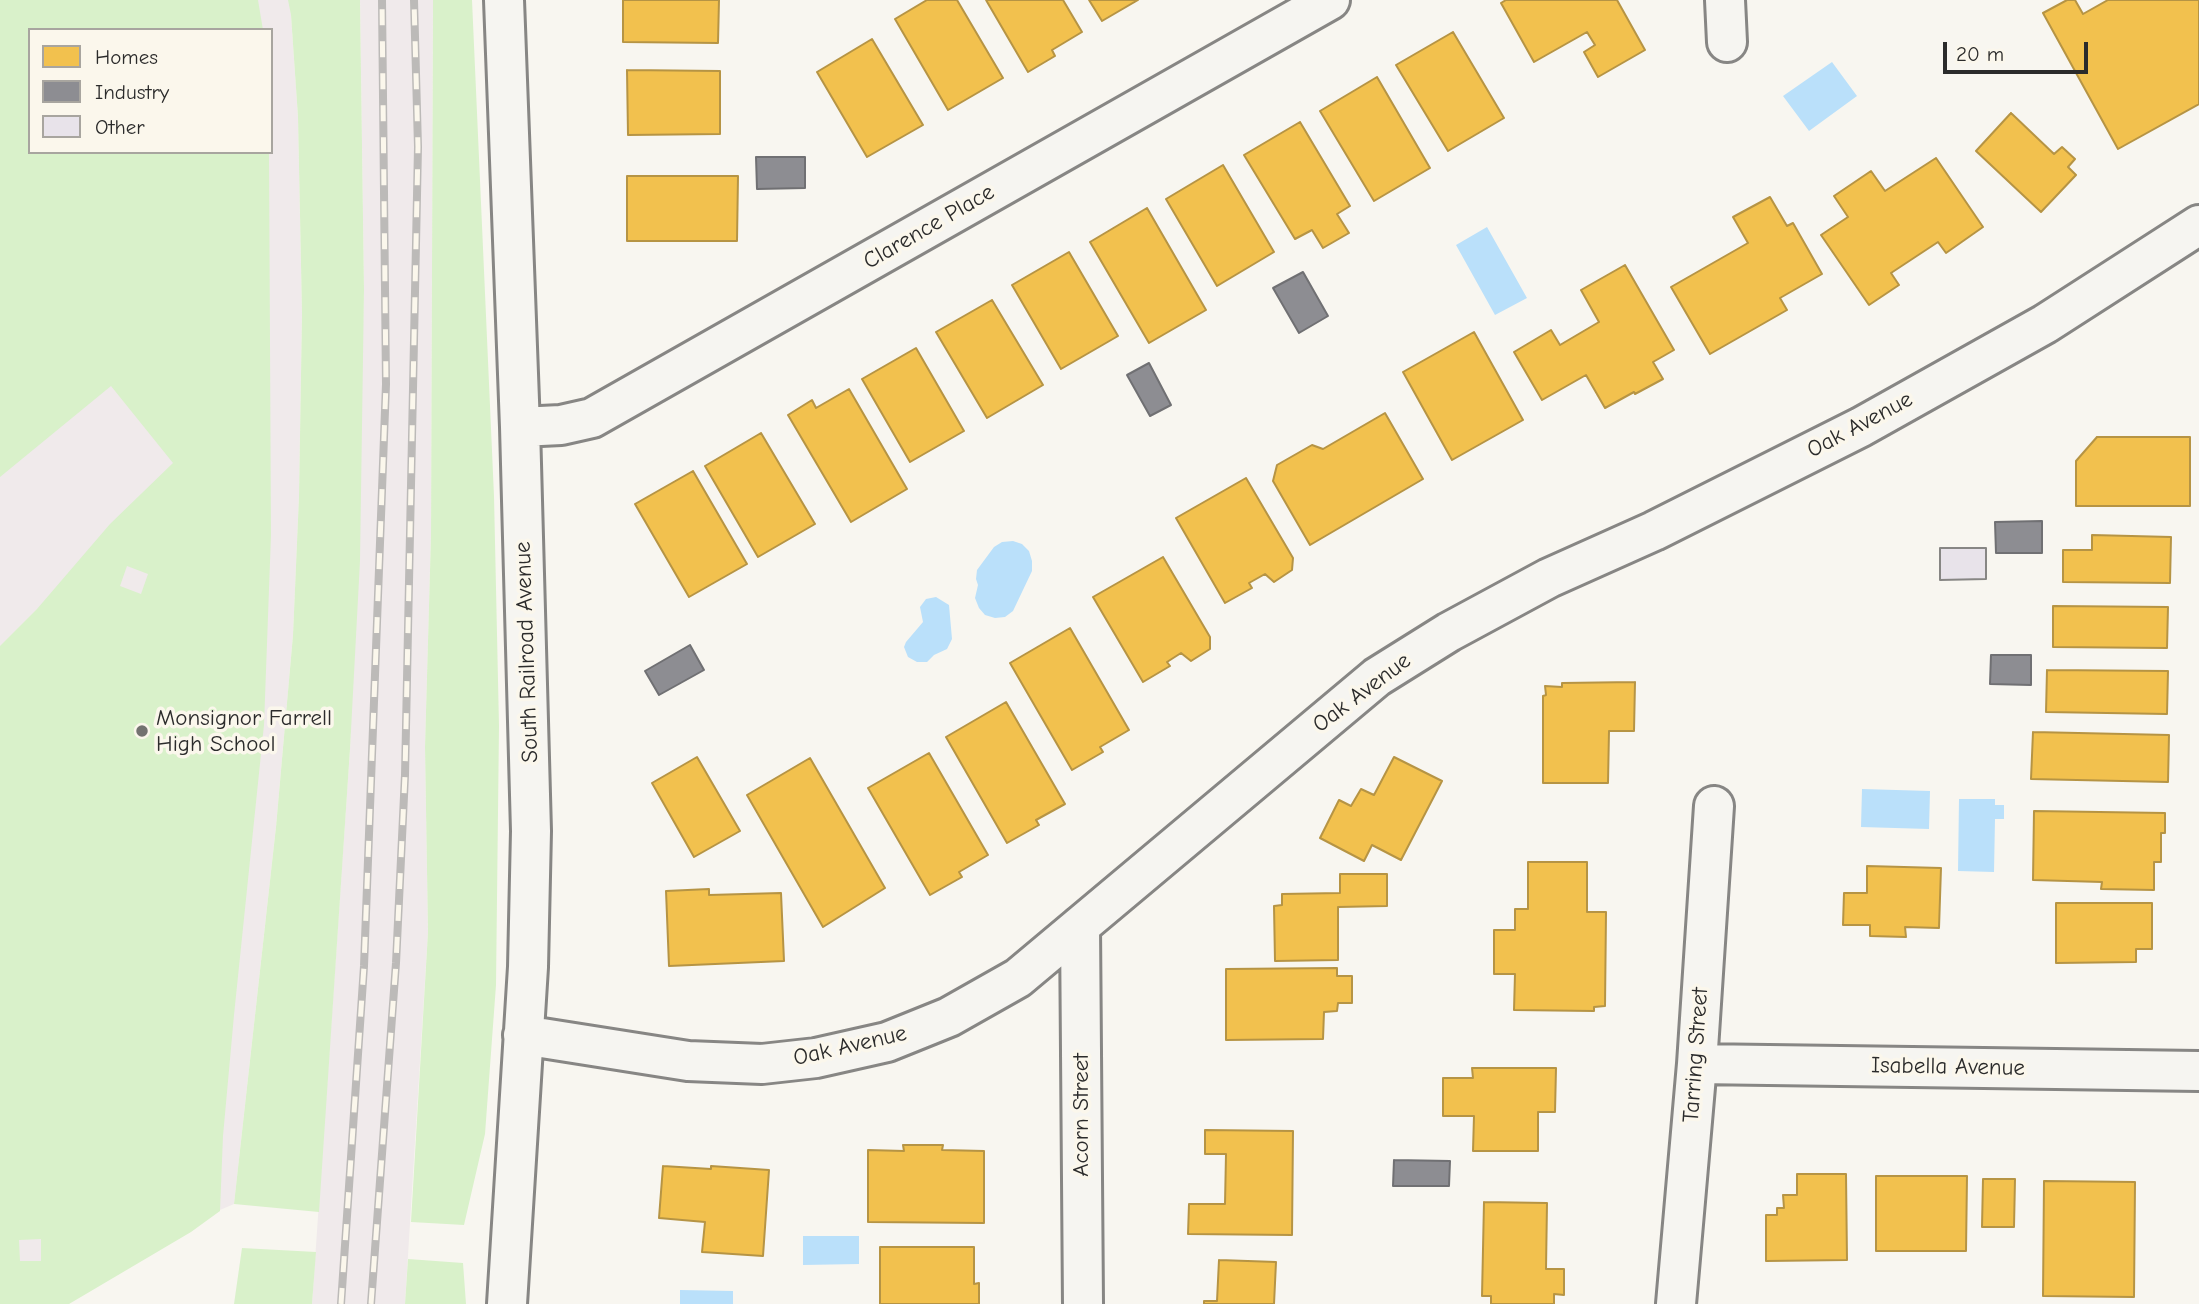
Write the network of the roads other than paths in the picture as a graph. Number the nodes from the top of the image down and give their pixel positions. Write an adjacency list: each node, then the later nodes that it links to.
1 (504, 0): 6 (street, South Railroad Avenue)
2 (1329, 0): 6 (street, Clarence Place)
3 (1725, 0): 4 (street)
4 (1727, 42)
5 (2199, 225): 8 (street, Oak Avenue)
6 (520, 427): 9 (street, South Railroad Avenue)
7 (1714, 806): 10 (street, Tarring Street)
8 (1080, 926): 9 (street, Oak Avenue); 13 (street, Acorn Street)
9 (523, 1035): 12 (street, South Railroad Avenue)
10 (1697, 1064): 11 (street, Isabella Avenue); 14 (street, Tarring Street)
11 (2199, 1071)
12 (507, 1304)
13 (1083, 1304)
14 (1676, 1304)

